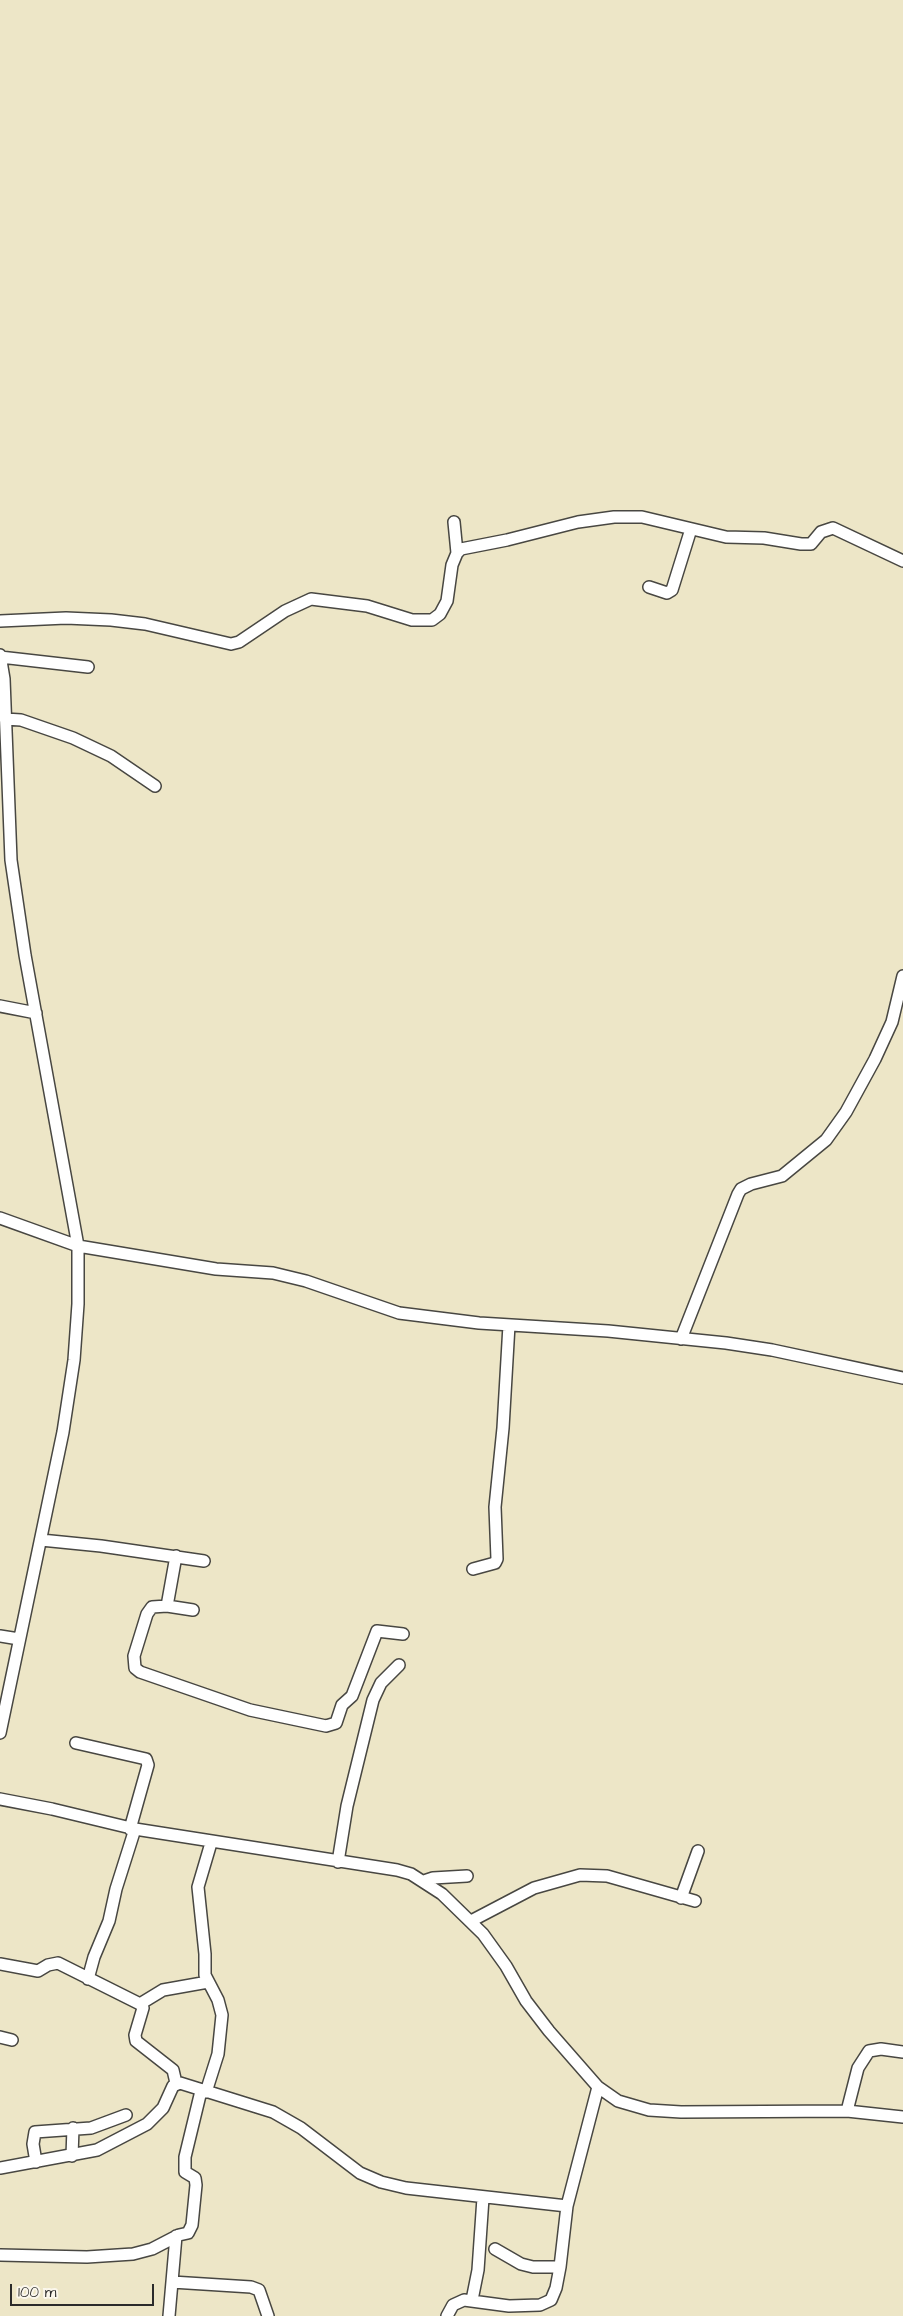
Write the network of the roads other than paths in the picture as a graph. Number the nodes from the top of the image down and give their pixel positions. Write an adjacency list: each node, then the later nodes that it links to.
1 (454, 522): 3 (street)
2 (691, 529): 3 (street); 4 (street); 5 (street)
3 (457, 553): 6 (street)
4 (903, 561)
5 (649, 587)
6 (0, 621)
7 (0, 656): 8 (street); 9 (street)
8 (88, 667)
9 (5, 719): 10 (street); 13 (street)
10 (155, 786)
11 (903, 976): 17 (street)
12 (0, 1006): 13 (street)
13 (36, 1013): 15 (street)
14 (0, 1218): 15 (street)
15 (78, 1246): 16 (street); 19 (street)
16 (509, 1325): 17 (street); 22 (street)
17 (681, 1339): 18 (street)
18 (903, 1378)
19 (41, 1540): 20 (street); 27 (street)
20 (176, 1556): 21 (street); 23 (street)
21 (204, 1561)
22 (472, 1569)
23 (167, 1606): 24 (street); 25 (street)
24 (193, 1610)
25 (403, 1634)
26 (0, 1636): 27 (street)
27 (20, 1639): 29 (street)
28 (399, 1665): 35 (street)
29 (0, 1733)
30 (76, 1742): 32 (street)
31 (0, 1799): 32 (street)
32 (133, 1829): 33 (street); 42 (street)
33 (211, 1843): 35 (street); 43 (street)
34 (698, 1851): 38 (street)
35 (338, 1862): 37 (street)
36 (467, 1876): 37 (street)
37 (424, 1881): 40 (street)
38 (681, 1898): 39 (street); 40 (street)
39 (695, 1901)
40 (471, 1921): 49 (street)
41 (0, 1964): 42 (street)
42 (88, 1979): 44 (street)
43 (208, 1982): 44 (street); 50 (street)
44 (140, 2004): 48 (street)
45 (0, 2037): 46 (street)
46 (12, 2040)
47 (903, 2052): 51 (street)
48 (176, 2084): 50 (street); 55 (street)
49 (598, 2087): 51 (street); 59 (street)
50 (204, 2091): 58 (street); 60 (street)
51 (847, 2111): 53 (street)
52 (126, 2115): 54 (street)
53 (903, 2117)
54 (73, 2128): 55 (street); 56 (street)
55 (72, 2156): 56 (street)
56 (36, 2162): 57 (street)
57 (0, 2168)
58 (484, 2198): 59 (street); 65 (street)
59 (567, 2206): 63 (street)
60 (176, 2236): 62 (street); 64 (street)
61 (495, 2249): 63 (street)
62 (0, 2255)
63 (560, 2267): 65 (street)
64 (172, 2282): 66 (street); 67 (street)
65 (472, 2300): 68 (street)
66 (169, 2316)
67 (268, 2316)
68 (447, 2316)

